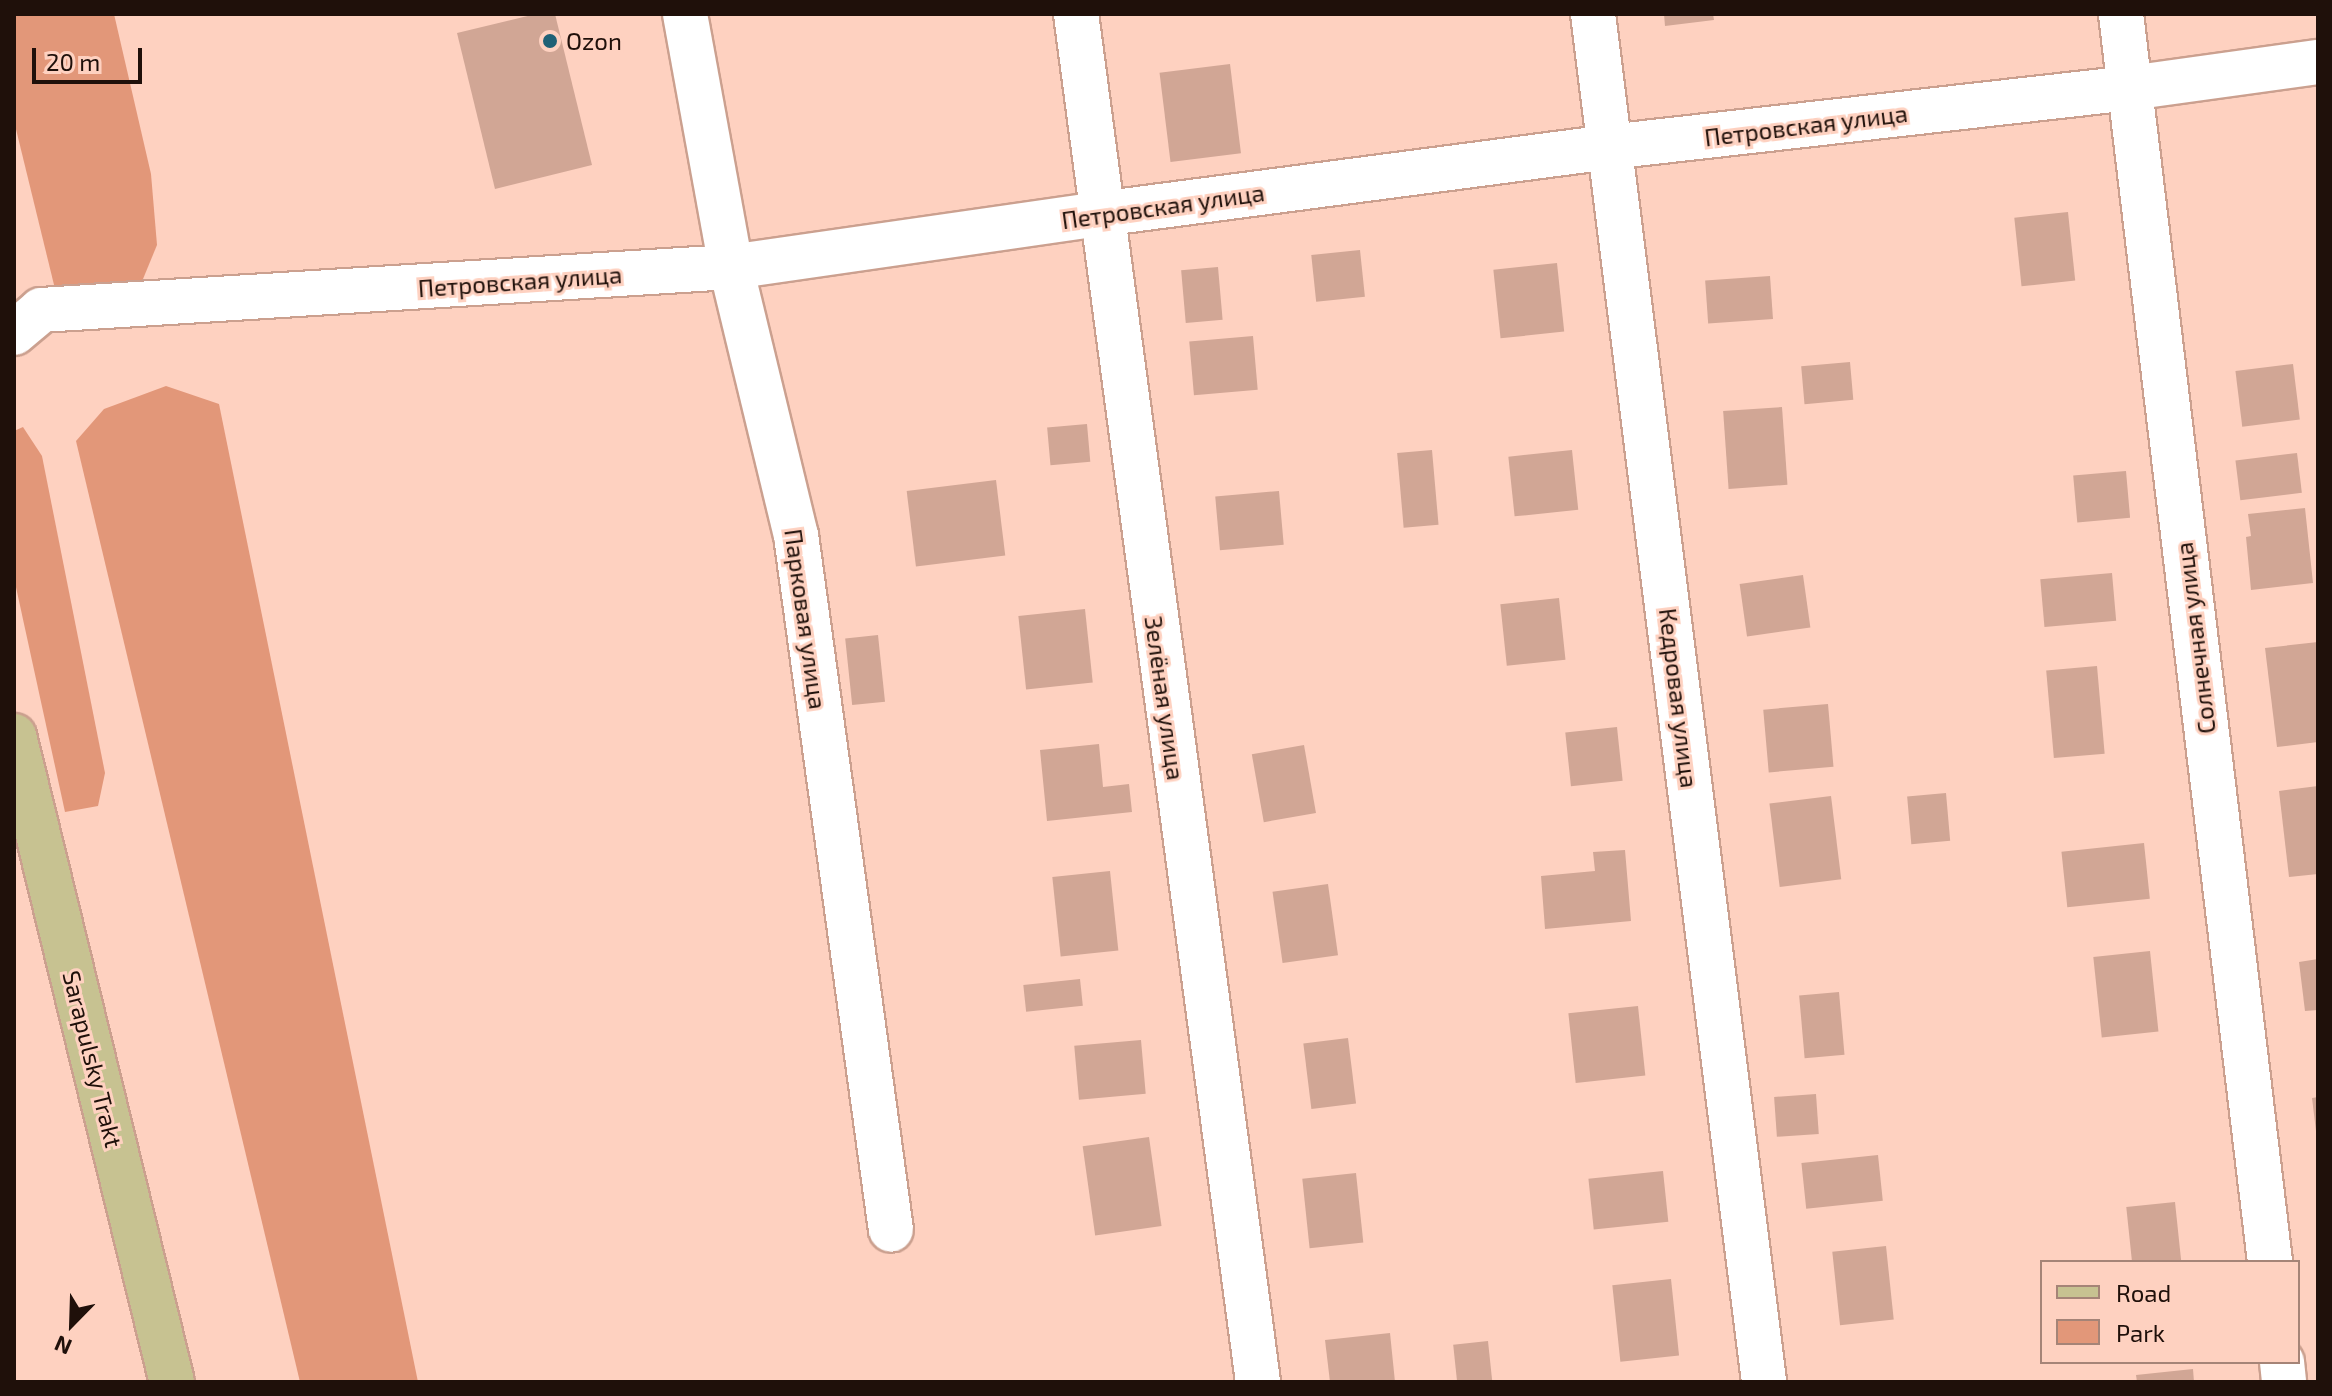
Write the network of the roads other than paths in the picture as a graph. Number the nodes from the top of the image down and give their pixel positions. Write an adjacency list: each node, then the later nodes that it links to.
1 (685, 14): 9 (street, Парковая улица)
2 (1076, 14): 8 (street, Зелёная улица)
3 (1593, 14): 7 (street, Кедровая улица)
4 (2121, 14): 6 (street, Солнечная улица)
5 (2318, 62): 6 (street, Петровская улица)
6 (2130, 88): 7 (street, Петровская улица); 13 (street, Солнечная улица)
7 (1609, 147): 8 (street, Петровская улица); 16 (street, Кедровая улица)
8 (1100, 214): 9 (street, Петровская улица); 15 (street, Зелёная улица)
9 (731, 267): 10 (street, Петровская улица); 12 (street, Парковая улица)
10 (14, 333)
11 (14, 736): 14 (main road, Sarapulsky Trakt)
12 (891, 1230)
13 (2270, 1260)
14 (172, 1382)
15 (1258, 1382)
16 (1764, 1382)

